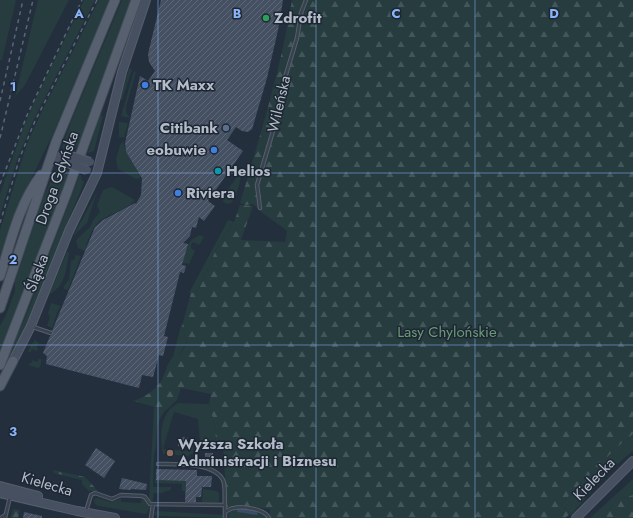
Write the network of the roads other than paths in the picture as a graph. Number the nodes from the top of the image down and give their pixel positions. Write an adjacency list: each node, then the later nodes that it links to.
1 (115, 0): 5 (main road, Droga Gdyńska)
2 (136, 0): 14 (main road, Droga Gdyńska)
3 (146, 0): 7 (street, Śląska)
4 (306, 0): 8 (lane, Wileńska)
5 (52, 154): 6 (main road, Droga Gdyńska); 7 (street, bridge)
6 (46, 169): 9 (main road); 10 (main road, Droga Gdyńska)
7 (98, 169): 11 (street, Śląska)
8 (260, 208)
9 (0, 276)
10 (0, 308)
11 (31, 326): 12 (lane); 13 (street, Śląska)
12 (51, 334)
13 (13, 361): 15 (main road)
14 (0, 365)
15 (0, 386)
16 (633, 461): 31 (street, Kielecka)
17 (158, 464): 22 (lane)
18 (0, 486): 19 (street, Kielecka)
19 (11, 492): 20 (street, Kielecka); 23 (street, Kielecka); 25 (lane)
20 (0, 493)
21 (153, 504): 22 (lane); 23 (lane); 28 (lane)
22 (225, 505): 24 (lane)
23 (86, 512): 27 (street, Kielecka)
24 (225, 512): 29 (lane); 30 (lane)
25 (5, 516): 26 (lane)
26 (1, 518)
27 (115, 518)
28 (151, 518)
29 (225, 518)
30 (269, 518)
31 (576, 518)

